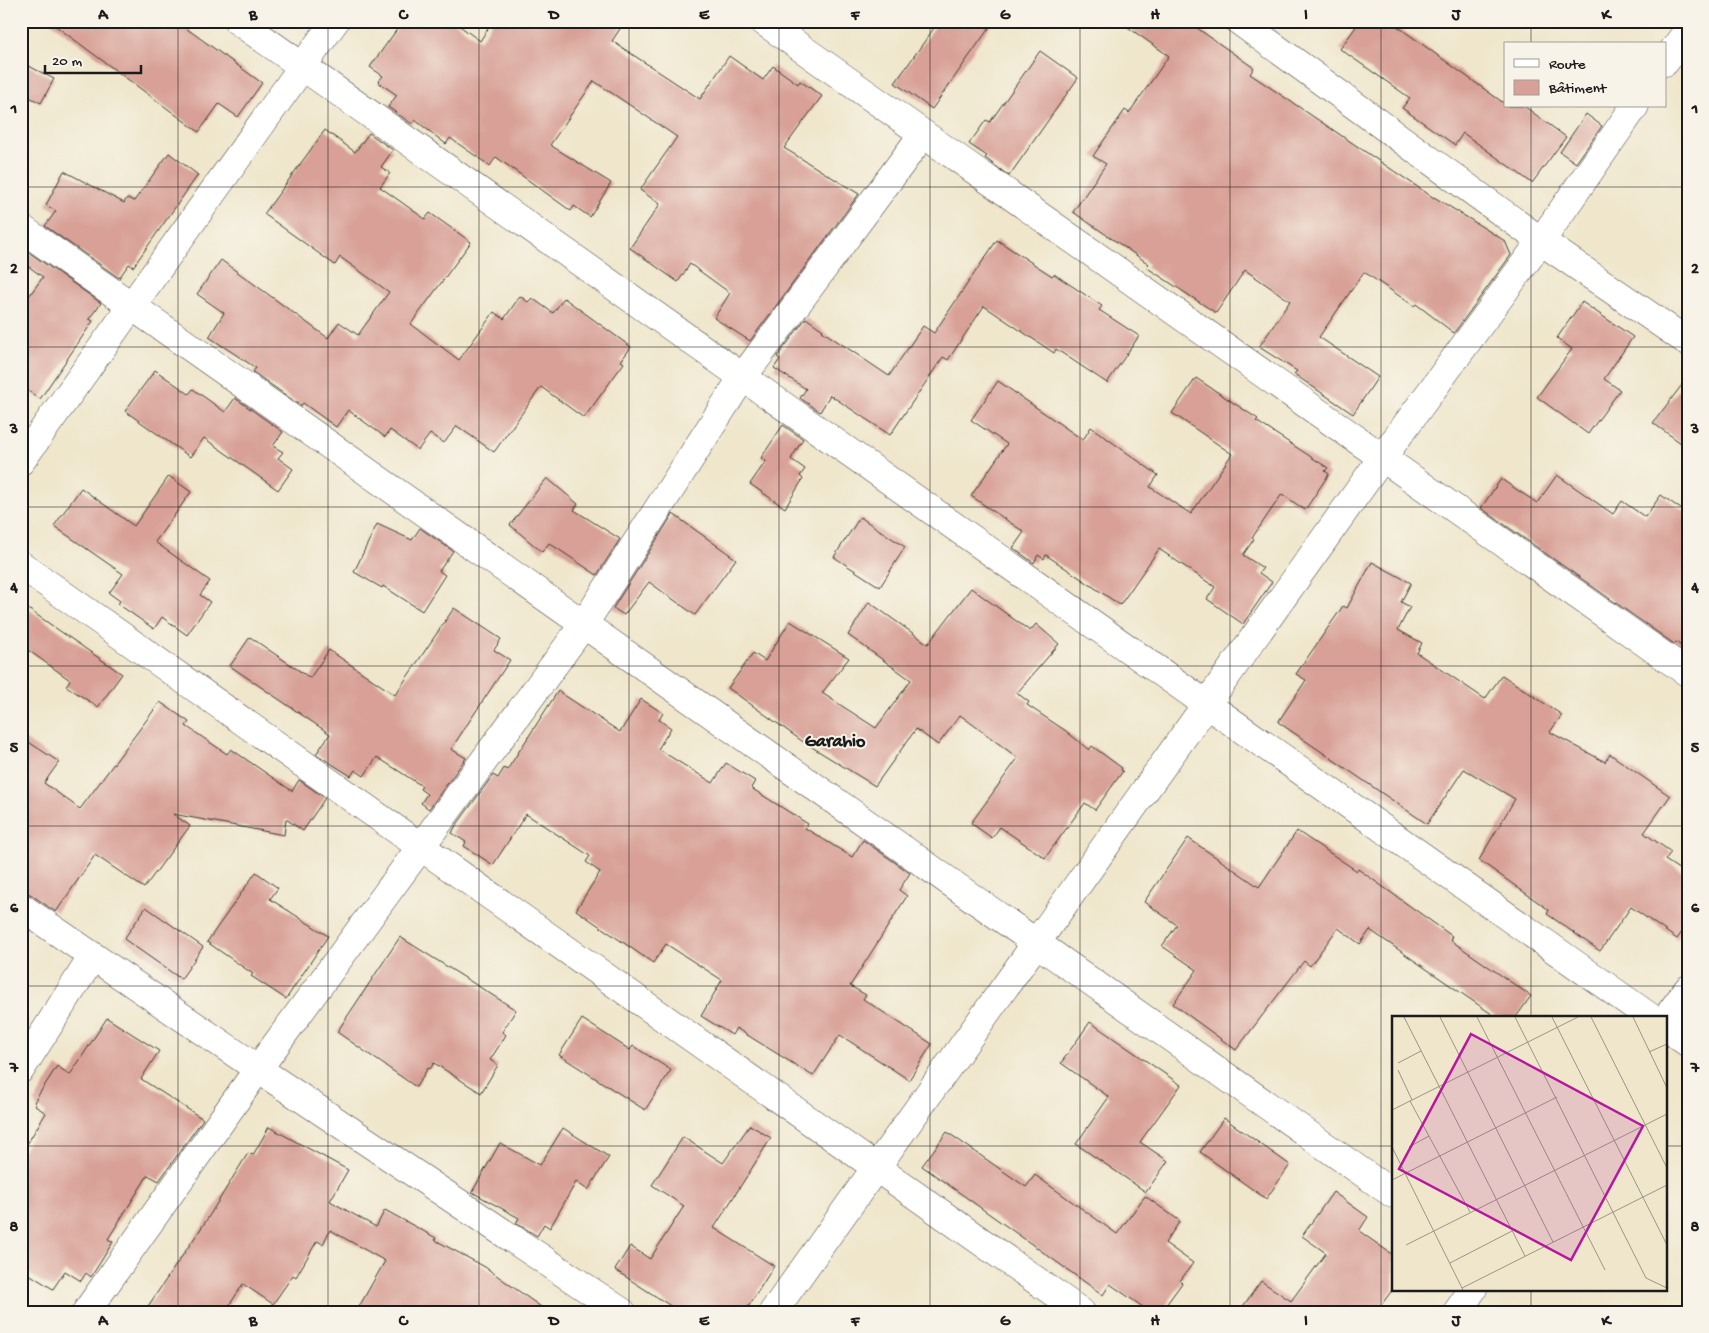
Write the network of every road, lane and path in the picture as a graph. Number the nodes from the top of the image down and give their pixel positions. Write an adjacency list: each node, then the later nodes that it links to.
1 (238, 21): 7 (street)
2 (335, 21): 7 (street)
3 (763, 21): 9 (street)
4 (1239, 21): 11 (street)
5 (1688, 30): 6 (street)
6 (1666, 61)
7 (302, 67): 12 (street); 14 (street)
8 (1634, 108): 11 (street)
9 (923, 134): 14 (street); 15 (street)
10 (21, 228): 12 (street)
11 (1541, 241): 13 (street); 15 (street)
12 (132, 306): 16 (street); 18 (street)
13 (1688, 342)
14 (742, 378): 18 (street); 20 (street)
15 (1382, 458): 19 (street); 20 (street)
16 (21, 461)
17 (21, 565): 21 (street)
18 (584, 624): 21 (street); 23 (street)
19 (1688, 673)
20 (1206, 704): 23 (street); 26 (street)
21 (421, 846): 31 (street); 32 (street)
22 (21, 907): 24 (street)
23 (1036, 943): 32 (street); 33 (street)
24 (93, 956): 30 (street); 31 (street)
25 (1688, 989): 27 (street)
26 (1649, 1016)
27 (1666, 1019)
28 (1666, 1028): 29 (street)
29 (1688, 1043)
30 (21, 1069)
31 (258, 1069): 35 (street); 36 (street)
32 (876, 1167): 37 (street); 38 (street)
33 (1392, 1193)
34 (1472, 1290): 39 (street)
35 (86, 1312)
36 (622, 1312)
37 (773, 1312)
38 (1081, 1312)
39 (1457, 1312)

